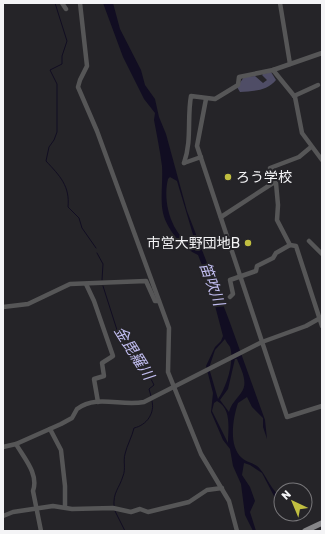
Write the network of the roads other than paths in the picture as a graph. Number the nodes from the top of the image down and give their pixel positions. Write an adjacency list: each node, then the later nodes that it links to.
1 (62, 3): 4 (street)
2 (80, 3): 22 (street)
3 (280, 3): 6 (street)
4 (66, 8)
5 (322, 54): 6 (street)
6 (290, 64): 7 (street)
7 (272, 70): 9 (street); 10 (street)
8 (318, 85): 9 (street)
9 (294, 96): 11 (street)
10 (206, 99): 12 (street); 12 (street)
11 (312, 146): 13 (street); 14 (street)
12 (200, 157): 15 (street)
13 (322, 160)
14 (273, 182): 15 (street); 17 (street)
15 (221, 217): 19 (street)
16 (309, 241): 18 (street)
17 (290, 245): 19 (street); 24 (street)
18 (322, 254)
19 (240, 275): 21 (street); 26 (street)
20 (86, 284): 22 (street); 23 (street); 28 (street)
21 (230, 297)
22 (159, 301): 27 (street)
23 (3, 307)
24 (320, 318): 25 (street); 26 (street)
25 (322, 326)
26 (262, 342): 27 (street); 29 (street)
27 (174, 387): 28 (street); 33 (street)
28 (98, 402): 30 (street)
29 (322, 406)
30 (50, 429): 31 (street); 34 (street)
31 (16, 444): 32 (street); 35 (street)
32 (3, 447)
33 (222, 488): 34 (street); 39 (street)
34 (65, 507): 35 (street)
35 (38, 508): 36 (street); 38 (street)
36 (3, 516)
37 (321, 523): 40 (main road)
38 (40, 531)
39 (237, 531)
40 (305, 531)

